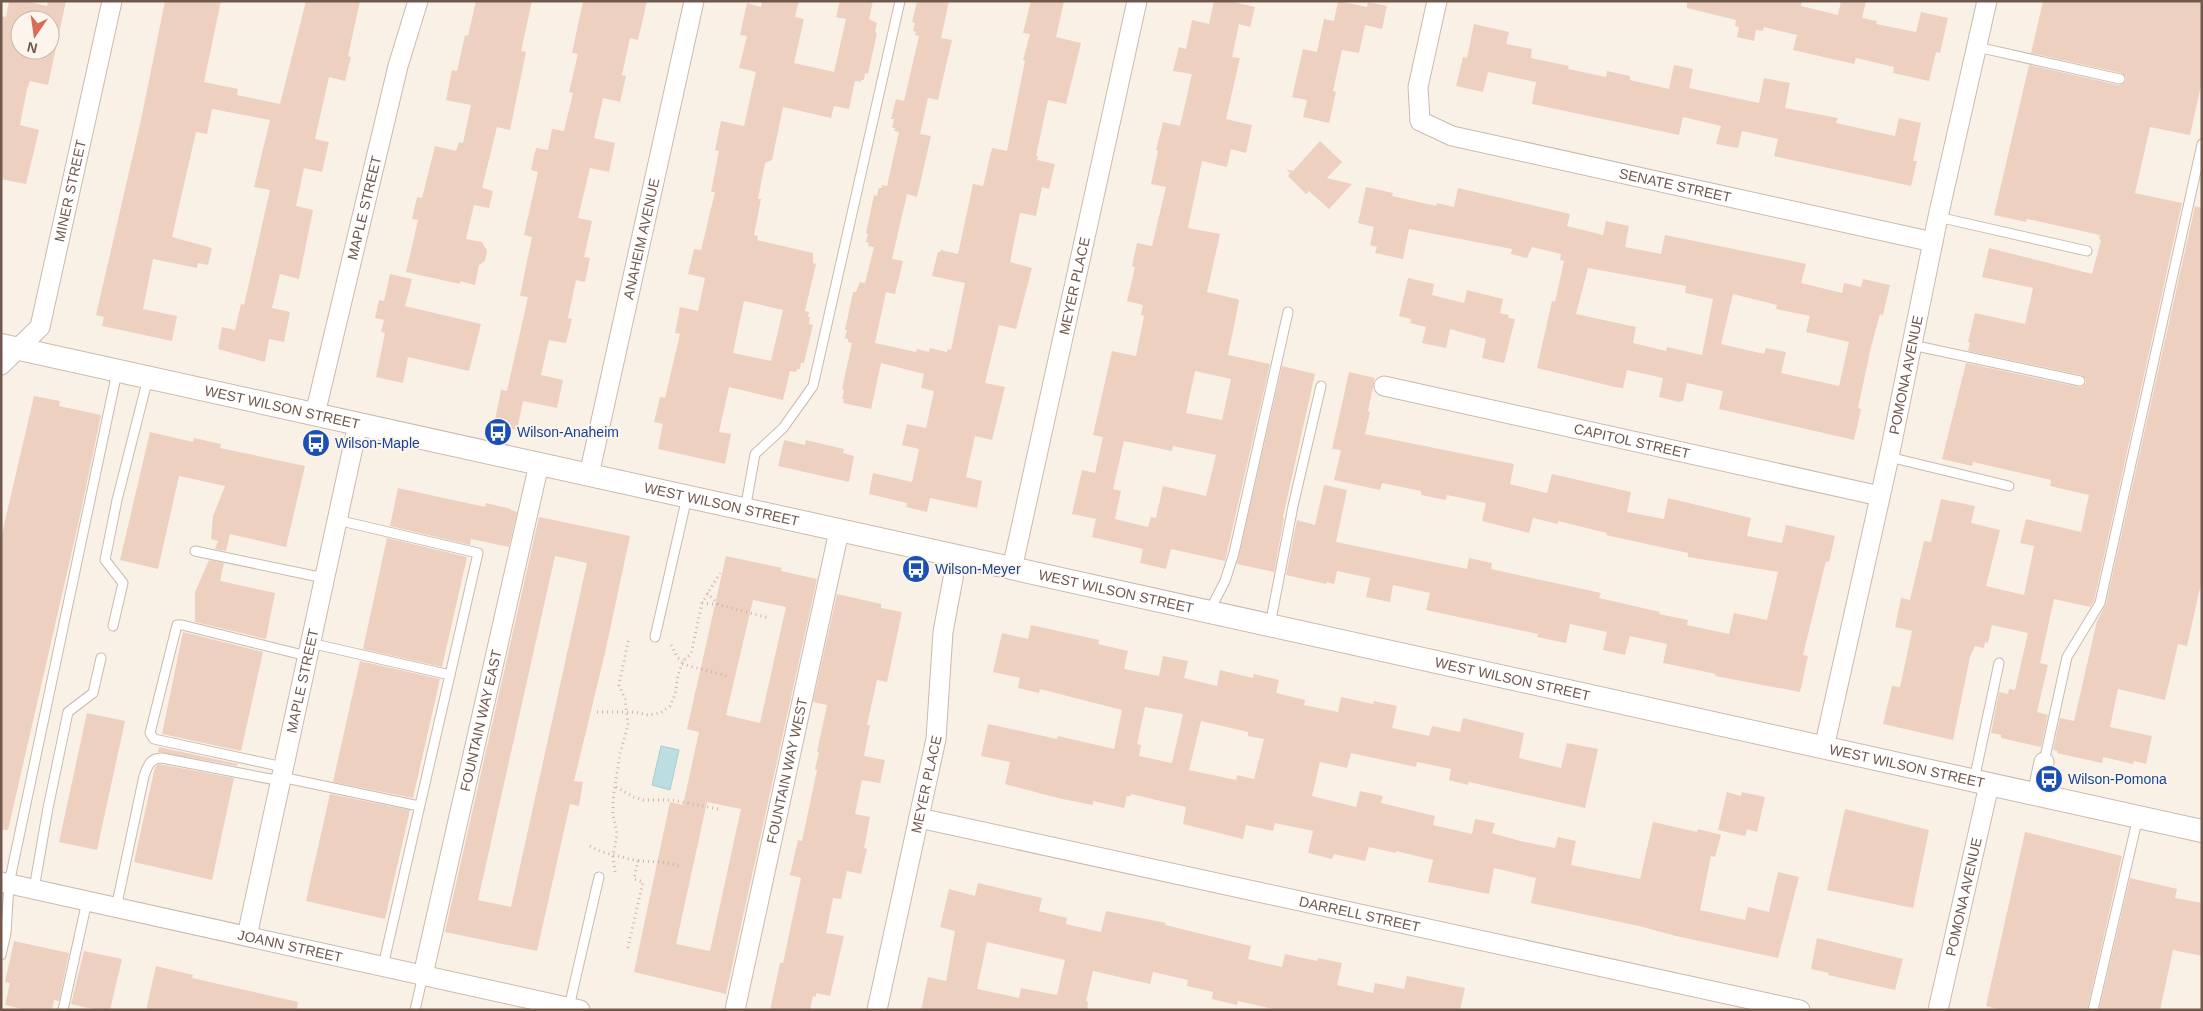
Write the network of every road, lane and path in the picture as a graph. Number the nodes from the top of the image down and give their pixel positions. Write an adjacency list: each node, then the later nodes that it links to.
1 (112, 1): 16 (street, MINER STREET)
2 (418, 1): 23 (street, MAPLE STREET)
3 (694, 1): 27 (street, ANAHEIM AVENUE)
4 (900, 1): 31 (lane)
5 (1137, 1): 36 (street, MEYER PLACE)
6 (1437, 1): 12 (street, SENATE STREET)
7 (1987, 1): 8 (street, POMONA AVENUE)
8 (1977, 47): 9 (lane); 11 (street, POMONA AVENUE)
9 (2120, 79)
10 (2202, 144): 58 (lane)
11 (1938, 217): 12 (street, POMONA AVENUE); 13 (lane)
12 (1933, 242): 15 (street, POMONA AVENUE)
13 (2088, 251)
14 (1288, 312): 42 (lane)
15 (1912, 345): 20 (lane); 25 (street, POMONA AVENUE)
16 (9, 346): 17 (street, MINER STREET); 18 (street, WEST WILSON STREET)
17 (1, 365)
18 (118, 371): 19 (street, WEST WILSON STREET); 74 (lane)
19 (148, 377): 23 (street, WEST WILSON STREET); 44 (lane)
20 (2080, 381)
21 (1321, 386): 45 (lane)
22 (1384, 386): 29 (street, CAPITOL STREET)
23 (316, 414): 24 (street, WEST WILSON STREET)
24 (358, 424): 26 (street, WEST WILSON STREET); 32 (street, MAPLE STREET)
25 (1889, 457): 28 (lane); 29 (street, POMONA AVENUE)
26 (539, 464): 27 (street, WEST WILSON STREET); 82 (street, FOUNTAIN WAY EAST)
27 (589, 475): 30 (street, WEST WILSON STREET)
28 (2009, 486)
29 (1880, 496): 57 (street, POMONA AVENUE)
30 (687, 497): 31 (street, WEST WILSON STREET); 47 (lane)
31 (745, 510): 33 (street, WEST WILSON STREET)
32 (337, 520): 38 (street, MAPLE STREET); 53 (lane)
33 (839, 531): 35 (street, WEST WILSON STREET); 86 (street, FOUNTAIN WAY WEST)
34 (195, 551): 38 (lane)
35 (957, 557): 36 (street, WEST WILSON STREET); 66 (street, MEYER PLACE)
36 (1012, 569): 42 (street, WEST WILSON STREET)
37 (720, 573): 39 (path)
38 (324, 578): 49 (street, MAPLE STREET)
39 (707, 593): 40 (path); 41 (path)
40 (702, 603): 41 (path); 51 (path)
41 (720, 605): 43 (path)
42 (1209, 612): 45 (street, WEST WILSON STREET)
43 (769, 618)
44 (113, 626)
45 (1270, 626): 57 (street, WEST WILSON STREET)
46 (629, 637): 56 (path)
47 (655, 637)
48 (671, 645): 51 (path)
49 (309, 649): 53 (lane); 59 (street, MAPLE STREET); 59 (lane)
50 (102, 658): 75 (lane)
51 (682, 663): 54 (path); 56 (path)
52 (1999, 663): 60 (lane)
53 (450, 675): 63 (lane)
54 (727, 676)
55 (598, 712): 56 (path)
56 (627, 713): 61 (path)
57 (1824, 748): 60 (street, WEST WILSON STREET)
58 (2044, 762): 62 (street)
59 (282, 775): 63 (lane); 77 (lane); 78 (street, MAPLE STREET)
60 (1981, 783): 62 (street, WEST WILSON STREET); 89 (street, POMONA AVENUE)
61 (616, 787): 64 (path); 69 (path)
62 (2037, 794): 65 (street, WEST WILSON STREET)
63 (419, 806): 81 (lane)
64 (718, 809)
65 (2138, 817): 67 (street, WEST WILSON STREET); 90 (lane)
66 (919, 818): 87 (street, MEYER PLACE); 88 (street, DARRELL STREET)
67 (2202, 831)
68 (590, 846): 69 (path)
69 (614, 855): 70 (path); 73 (path)
70 (638, 861): 71 (path); 79 (path)
71 (680, 866)
72 (599, 877): 83 (lane)
73 (615, 877)
74 (5, 883): 75 (street, JOANN STREET); 80 (lane)
75 (34, 889): 76 (street, JOANN STREET)
76 (87, 901): 77 (street, JOANN STREET); 84 (lane)
77 (116, 908): 78 (street, JOANN STREET)
78 (247, 936): 81 (street, JOANN STREET)
79 (627, 951)
80 (1, 955)
81 (383, 966): 82 (street, JOANN STREET)
82 (424, 975): 83 (street, JOANN STREET); 85 (lane)
83 (574, 1008)
84 (63, 1010)
85 (415, 1010)
86 (735, 1010)
87 (878, 1010)
88 (1800, 1010)
89 (1938, 1010)
90 (2093, 1010)

